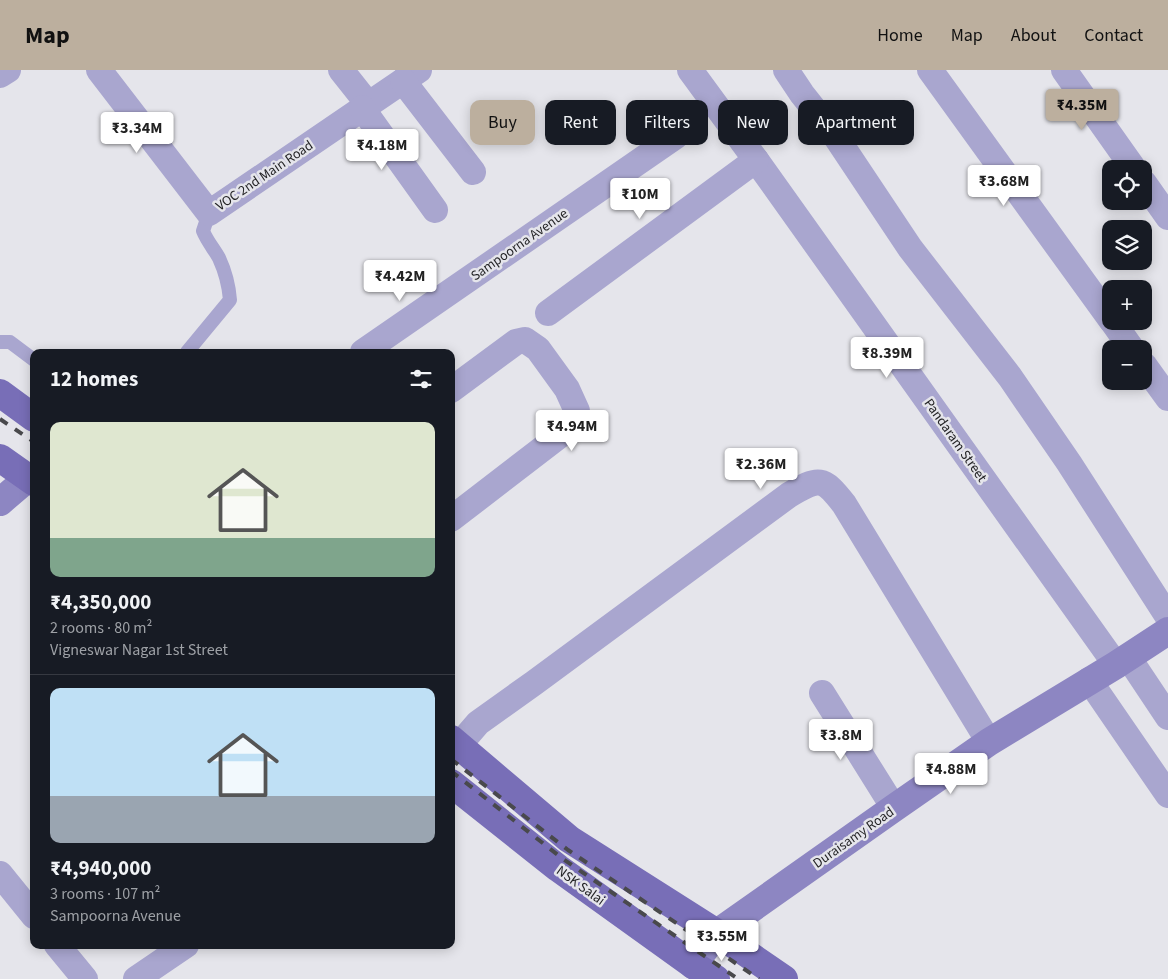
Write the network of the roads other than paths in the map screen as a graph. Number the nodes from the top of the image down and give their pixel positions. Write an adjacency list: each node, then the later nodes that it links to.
1 (8, 70): 8 (street)
2 (98, 70): 17 (street)
3 (341, 70): 10 (street)
4 (690, 70): 12 (street, Pandaram Street)
5 (786, 70): 35 (street)
6 (930, 70): 19 (street)
7 (1064, 70): 13 (street)
8 (0, 75)
9 (411, 75): 10 (street, VOC 2nd Main Road); 14 (street)
10 (365, 106): 16 (street); 17 (street, VOC 2nd Main Road)
11 (663, 145): 23 (street, Sampoorna Avenue)
12 (756, 160): 20 (street); 37 (street, Pandaram Street)
13 (1128, 160)
14 (473, 172)
15 (1152, 194): 18 (street)
16 (435, 210)
17 (209, 213): 22 (lane)
18 (1168, 217)
19 (1102, 306)
20 (548, 313)
21 (0, 342): 24 (lane)
22 (189, 349)
23 (367, 349)
24 (30, 357)
25 (1152, 375): 28 (street)
26 (455, 387): 34 (street)
27 (0, 393): 29 (main road)
28 (1168, 398)
29 (30, 415)
30 (0, 458): 31 (main road)
31 (30, 479)
32 (30, 481): 33 (street)
33 (0, 502)
34 (455, 516)
35 (1168, 617)
36 (1168, 631): 37 (street, Duraisamy Road)
37 (1122, 661): 38 (street, Duraisamy Road); 40 (street, Pandaram Street)
38 (1089, 680): 42 (street, Duraisamy Road); 44 (street)
39 (822, 693): 45 (street)
40 (1168, 717)
41 (455, 742): 42 (street); 48 (main road)
42 (989, 742): 45 (street, Duraisamy Road)
43 (455, 786): 51 (main road, NSK Salai)
44 (1168, 795)
45 (894, 808): 48 (street, Duraisamy Road)
46 (0, 874): 47 (street)
47 (30, 911)
48 (717, 933): 51 (street, Duraisamy Road); 55 (main road)
49 (60, 949): 52 (street)
50 (180, 949): 53 (street)
51 (692, 965): 54 (main road, NSK Salai)
52 (81, 978)
53 (136, 979)
54 (716, 979)
55 (784, 979)

